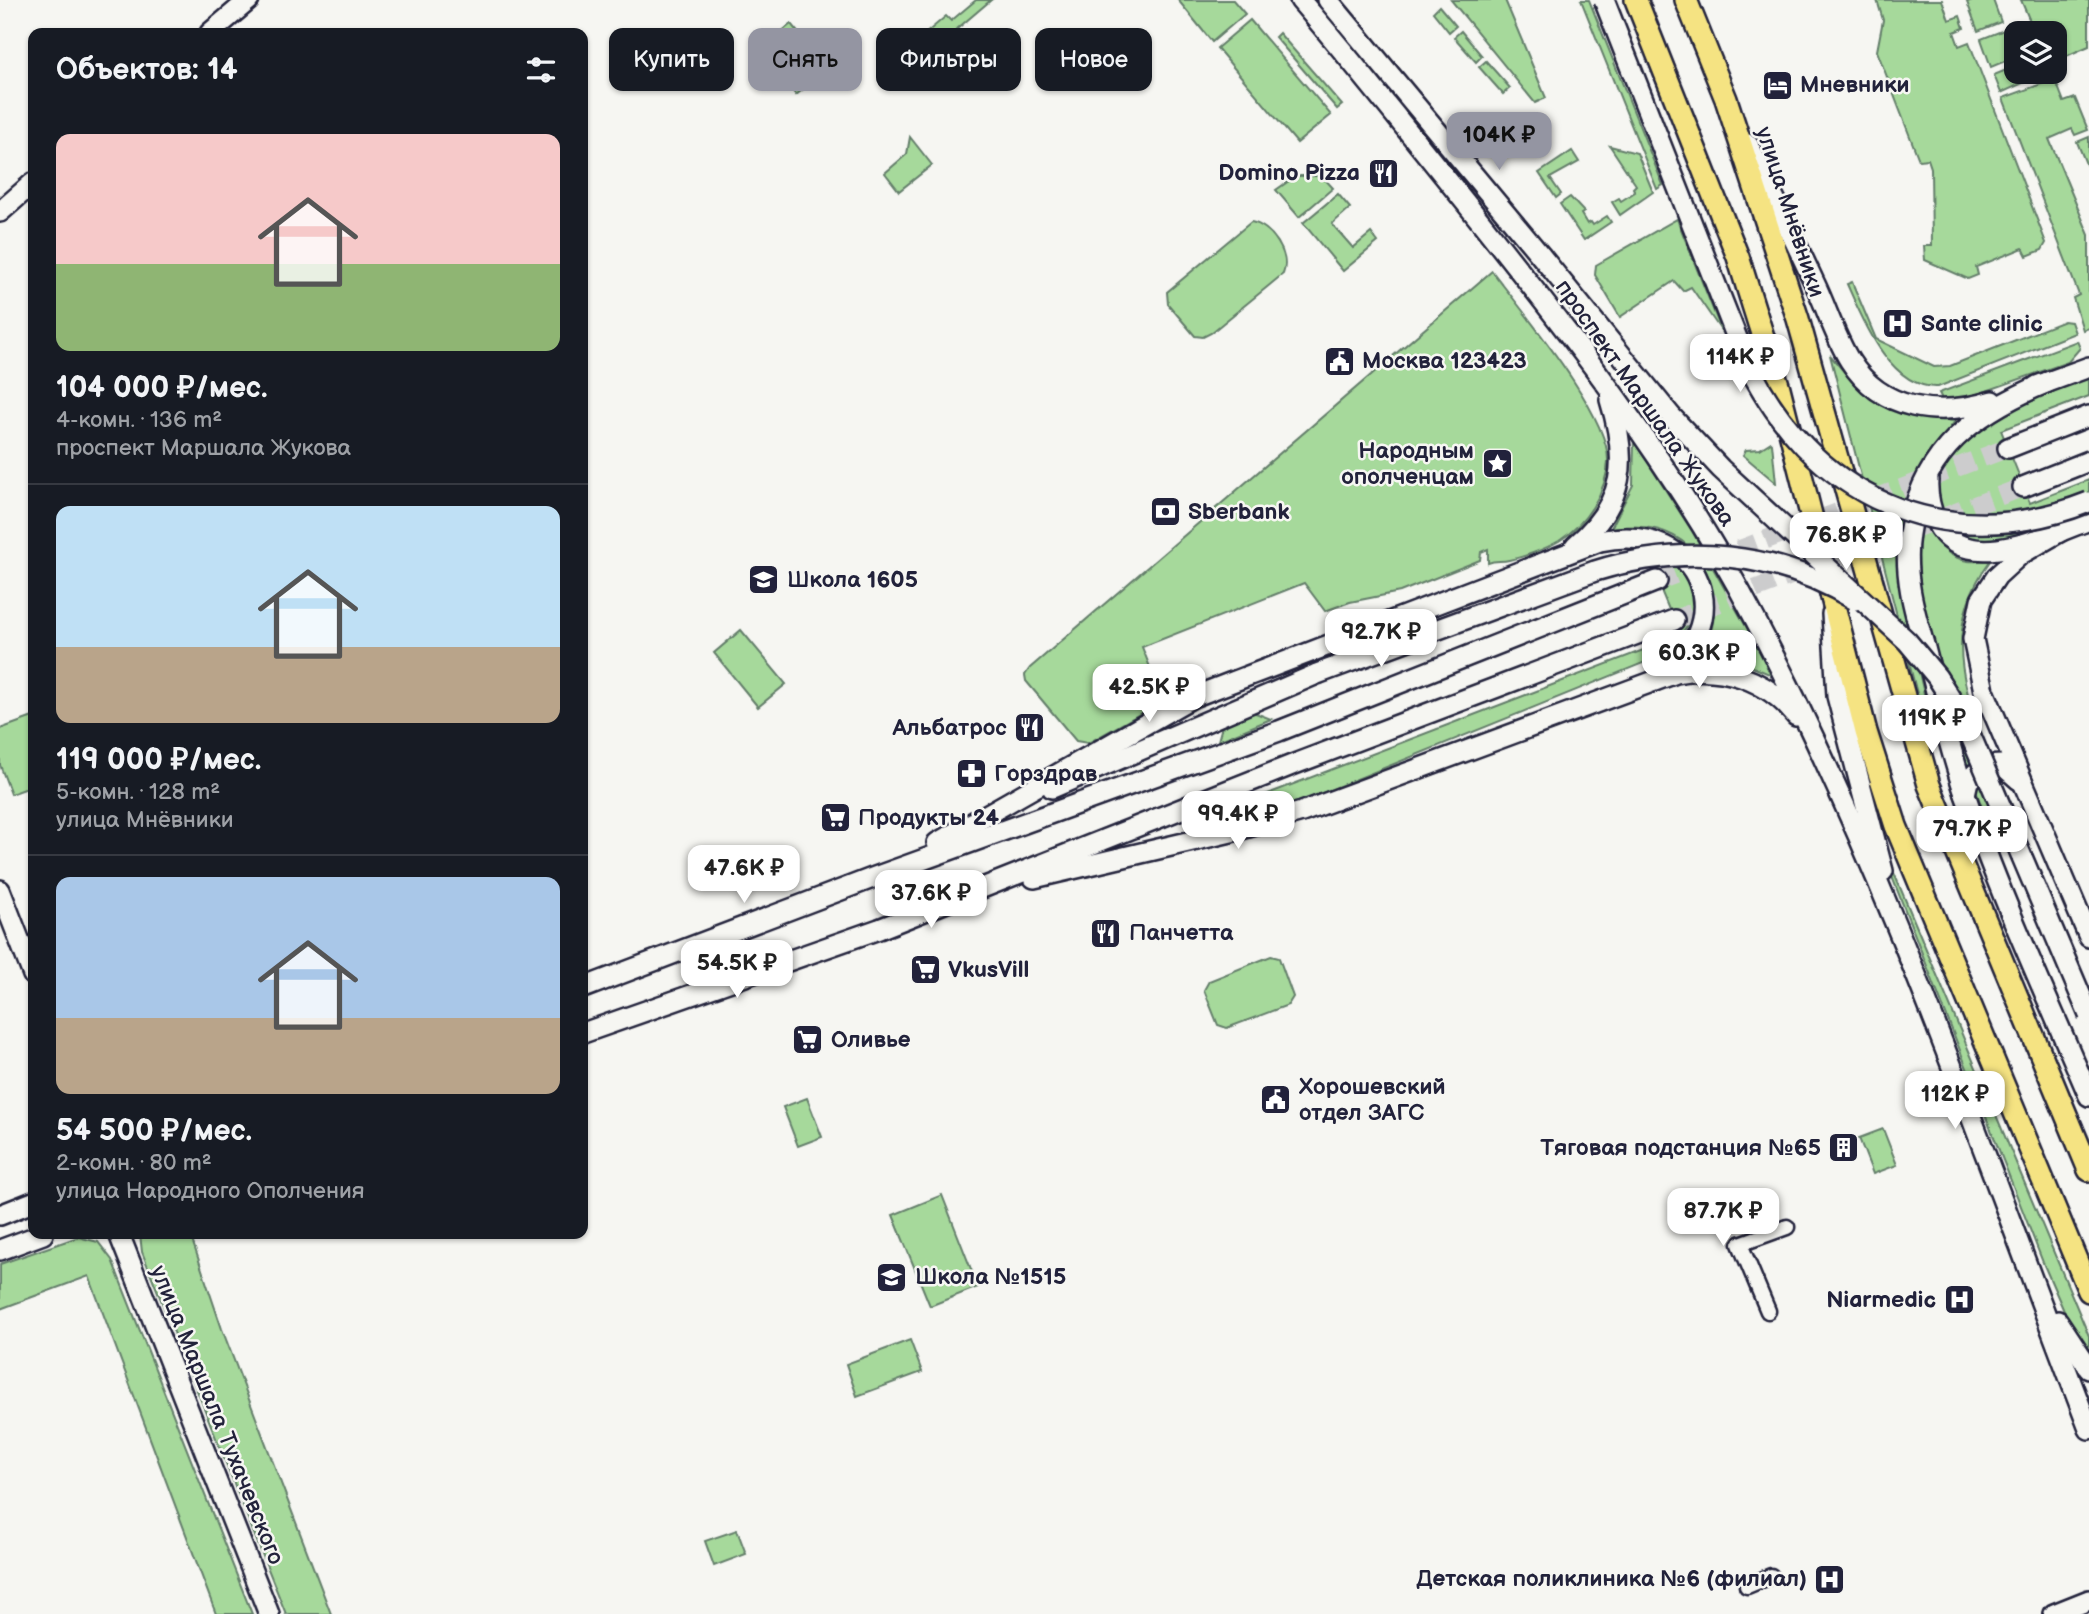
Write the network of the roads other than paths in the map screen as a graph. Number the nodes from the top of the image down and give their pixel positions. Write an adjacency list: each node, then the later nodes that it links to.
1 (249, 0): 7 (main road)
2 (1300, 0): 11 (main road, проспект Маршала Жукова)
3 (1328, 0): 26 (main road, проспект Маршала Жукова, bridge)
4 (1604, 0): 19 (main road, bridge)
5 (1636, 0): 24 (main road)
6 (1686, 0): 8 (main road, улица Мнёвники)
7 (216, 28)
8 (1726, 99): 13 (main road); 42 (main road, улица Мнёвники)
9 (28, 187): 10 (main road)
10 (0, 212)
11 (1590, 362): 22 (main road); 28 (main road, проспект Маршала Жукова)
12 (2089, 367): 13 (main road)
13 (2048, 382): 17 (main road)
14 (2089, 416): 15 (main road)
15 (2008, 448)
16 (2089, 460): 18 (main road)
17 (1931, 469): 21 (main road); 29 (main road)
18 (2023, 487)
19 (2089, 502)
20 (2089, 520): 21 (main road)
21 (2061, 531): 30 (main road)
22 (1566, 553): 27 (main road); 31 (main road)
23 (1657, 581): 32 (main road)
24 (1832, 595): 37 (main road); 50 (main road)
25 (1674, 620): 34 (main road)
26 (1890, 625): 31 (main road, bridge); 39 (main road, bridge)
27 (1654, 681): 28 (main road); 34 (main road)
28 (1821, 755): 37 (main road, проспект Маршала Жукова)
29 (1965, 794): 30 (main road); 41 (main road)
30 (2029, 795): 35 (main road)
31 (997, 811): 32 (main road)
32 (875, 877): 38 (main road)
33 (0, 890): 36 (main road)
34 (969, 893): 40 (main road)
35 (2089, 936)
36 (28, 962)
37 (1916, 977): 49 (main road, проспект Маршала Жукова)
38 (588, 986)
39 (2089, 1015)
40 (588, 1031)
41 (2089, 1096)
42 (2089, 1170)
43 (28, 1204): 44 (main road)
44 (0, 1215)
45 (1787, 1227): 51 (street)
46 (30, 1239): 48 (main road)
47 (121, 1239): 57 (main road, улица Маршала Тухачевского)
48 (0, 1250)
49 (2030, 1271): 52 (main road); 53 (main road, проспект Маршала Жукова)
50 (2089, 1291)
51 (1768, 1311)
52 (2089, 1368)
53 (2089, 1429)
54 (1771, 1576): 55 (street)
55 (1747, 1586)
56 (2089, 1600): 58 (main road)
57 (269, 1614)
58 (2054, 1614)

